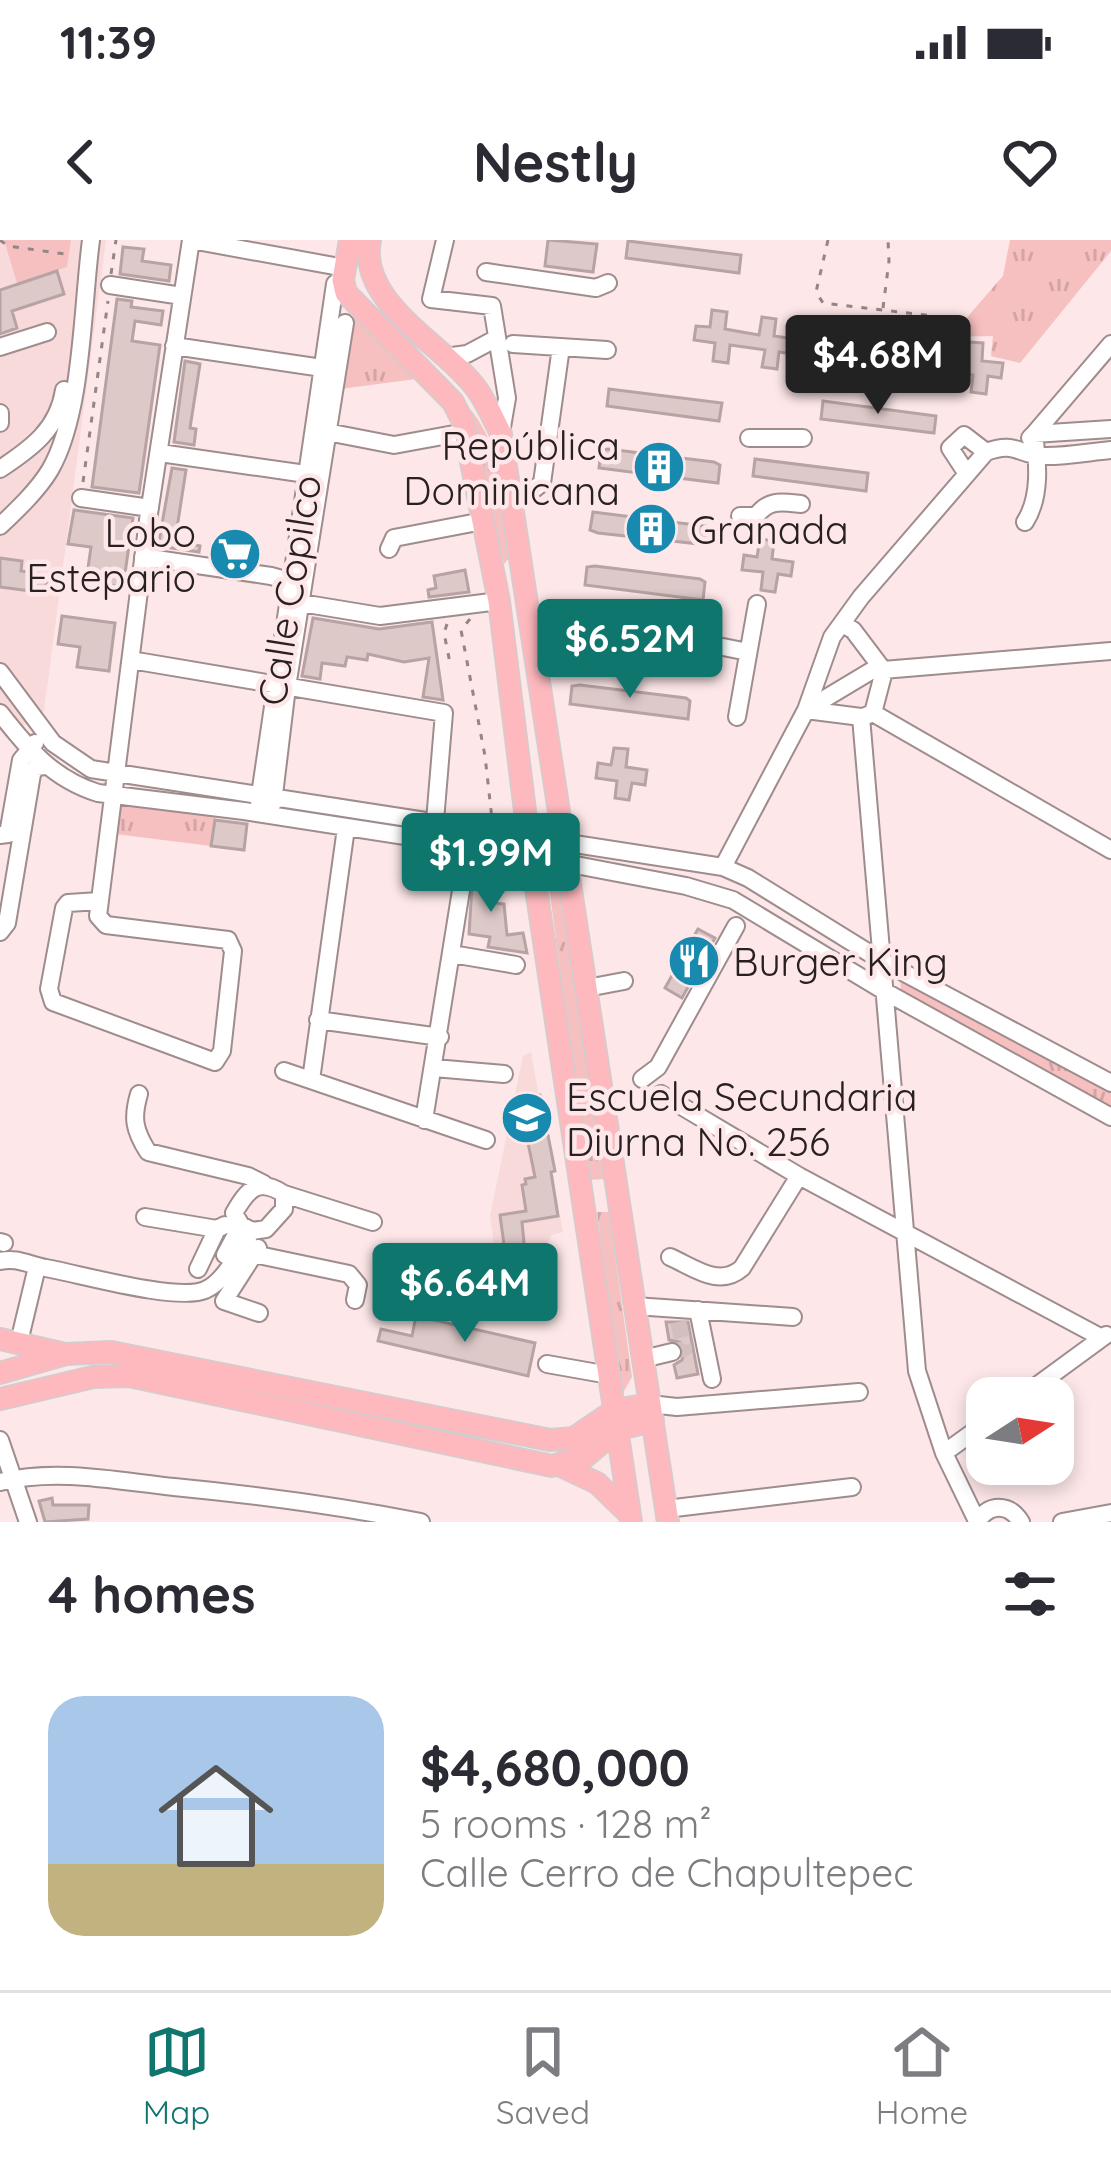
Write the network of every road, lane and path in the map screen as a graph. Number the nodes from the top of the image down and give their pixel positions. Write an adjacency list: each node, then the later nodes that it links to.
1 (1, 240): 10 (path)
2 (91, 240): 46 (street)
3 (116, 240): 14 (path)
4 (190, 240): 13 (street); 16 (street)
5 (350, 240): 13 (main road)
6 (370, 240): 27 (main road)
7 (445, 240): 21 (street)
8 (828, 240): 17 (path)
9 (887, 240): 17 (path)
10 (77, 247): 40 (street)
11 (103, 263): 14 (path)
12 (486, 272): 15 (street)
13 (344, 274): 28 (street); 33 (main road)
14 (111, 276): 16 (street); 47 (path)
15 (608, 283)
16 (182, 296): 23 (street)
17 (882, 310): 18 (path)
18 (958, 319)
19 (345, 323): 28 (street)
20 (47, 332): 24 (street)
21 (505, 341): 25 (street); 27 (street); 34 (street)
22 (1111, 344): 37 (street)
23 (174, 346): 28 (street); 41 (street)
24 (0, 347)
25 (561, 347): 26 (street); 49 (street)
26 (607, 350)
27 (445, 357): 34 (main road)
28 (329, 369): 32 (street, Calle Copilco); 45 (street, Calle Copilco)
29 (0, 413): 30 (street)
30 (0, 423)
31 (1111, 429): 37 (street)
32 (327, 432): 33 (street); 45 (street, Calle Copilco)
33 (464, 432): 52 (main road)
34 (501, 434): 49 (main road)
35 (749, 438): 36 (street)
36 (803, 438)
37 (1026, 441): 39 (street); 42 (street)
38 (1111, 451): 42 (street)
39 (986, 452): 44 (street); 44 (street)
40 (25, 453): 43 (street); 46 (street)
41 (160, 453): 45 (street); 50 (street)
42 (1037, 456): 53 (street)
43 (0, 469)
44 (967, 474): 64 (street)
45 (313, 475): 59 (street, Calle Copilco); 60 (street, Calle Copilco)
46 (47, 476): 54 (street)
47 (81, 498): 50 (street)
48 (801, 504): 51 (street)
49 (513, 505): 58 (main road)
50 (150, 508): 57 (street)
51 (740, 517)
52 (484, 521): 55 (street); 56 (main road)
53 (1025, 522)
54 (0, 526)
55 (389, 549)
56 (490, 550): 58 (main road); 61 (main road)
57 (143, 557): 59 (street); 71 (street)
58 (522, 572): 65 (main road)
59 (289, 581): 60 (street); 76 (street, Calle Copilco)
60 (301, 603): 61 (street); 76 (street, Calle Copilco)
61 (491, 603): 67 (main road); 90 (path)
62 (757, 604): 70 (street)
63 (447, 624): 72 (path)
64 (842, 624): 73 (street); 77 (street)
65 (532, 632): 67 (main road); 94 (main road)
66 (558, 635): 74 (path)
67 (504, 640): 92 (main road)
68 (723, 647): 70 (street)
69 (1111, 651): 73 (street)
70 (748, 652): 80 (street)
71 (131, 660): 76 (street); 84 (street)
72 (450, 663)
73 (884, 670): 77 (street); 79 (street)
74 (565, 671)
75 (0, 672): 81 (street)
76 (280, 686): 86 (street, Calle Copilco); 88 (street)
77 (806, 710): 79 (street); 95 (street)
78 (0, 713): 82 (street)
79 (867, 715): 93 (street); 101 (street)
80 (737, 717)
81 (53, 743): 82 (street); 84 (street)
82 (28, 748): 83 (street); 91 (street)
83 (46, 766): 85 (street); 98 (street)
84 (115, 776): 85 (street); 86 (street)
85 (113, 795): 87 (street); 97 (street)
86 (267, 795): 87 (street, Calle Copilco); 88 (street)
87 (264, 814): 89 (street)
88 (435, 821): 90 (street)
89 (346, 828): 90 (street); 106 (street)
90 (492, 834): 92 (street)
91 (0, 835)
92 (530, 846): 94 (street); 122 (main road)
93 (1111, 850)
94 (566, 853): 95 (street); 104 (main road); 105 (street)
95 (723, 867): 101 (street)
96 (463, 878): 100 (street)
97 (100, 901): 97 (street)
98 (2, 926)
99 (736, 926): 111 (street)
100 (452, 954): 102 (street); 107 (street)
101 (882, 961): 105 (street); 113 (street)
102 (516, 965)
103 (624, 981): 104 (street)
104 (587, 988): 121 (main road)
105 (884, 992): 116 (street); 127 (street)
106 (318, 1020): 107 (street); 112 (street)
107 (440, 1037): 108 (street)
108 (434, 1068): 110 (street); 117 (street)
109 (284, 1071): 112 (street)
110 (504, 1074)
111 (642, 1079)
112 (310, 1080): 117 (street)
113 (1111, 1083)
114 (140, 1094): 120 (street)
115 (661, 1094): 119 (street)
116 (1111, 1117)
117 (424, 1120): 118 (street)
118 (486, 1140)
119 (800, 1176): 127 (street); 129 (street)
120 (254, 1183): 123 (street); 126 (street)
121 (617, 1192): 122 (main road); 133 (main road)
122 (583, 1198): 144 (main road)
123 (289, 1201): 125 (street); 126 (street)
124 (145, 1217): 126 (street)
125 (373, 1222)
126 (245, 1230): 130 (street); 131 (street); 132 (street); 135 (street)
127 (904, 1233): 137 (street); 153 (street)
128 (1, 1249): 130 (street)
129 (670, 1257)
130 (37, 1267): 138 (street)
131 (198, 1269)
132 (355, 1300)
133 (635, 1306): 134 (street); 141 (main road)
134 (698, 1310): 136 (street); 146 (street)
135 (260, 1313)
136 (794, 1316)
137 (1106, 1335): 145 (street)
138 (14, 1336): 140 (main road)
139 (672, 1352): 141 (street)
140 (66, 1354): 143 (main road); 150 (main road)
141 (643, 1359): 149 (main road)
142 (547, 1364): 144 (street)
143 (0, 1372)
144 (609, 1375): 150 (main road)
145 (1049, 1377)
146 (712, 1379)
147 (859, 1392): 149 (street)
148 (0, 1399): 154 (main road)
149 (651, 1412): 150 (main road); 158 (main road)
150 (616, 1420): 154 (main road); 159 (main road)
151 (966, 1437): 153 (street)
152 (0, 1440): 155 (street)
153 (944, 1453): 160 (street)
154 (561, 1466): 159 (main road)
155 (7, 1480): 161 (street); 162 (street)
156 (853, 1487): 158 (street)
157 (1111, 1513): 164 (street)
158 (667, 1515)
159 (621, 1518)
160 (977, 1521): 163 (street)
161 (28, 1522)
162 (421, 1522)
163 (1021, 1522)
164 (1062, 1522)

